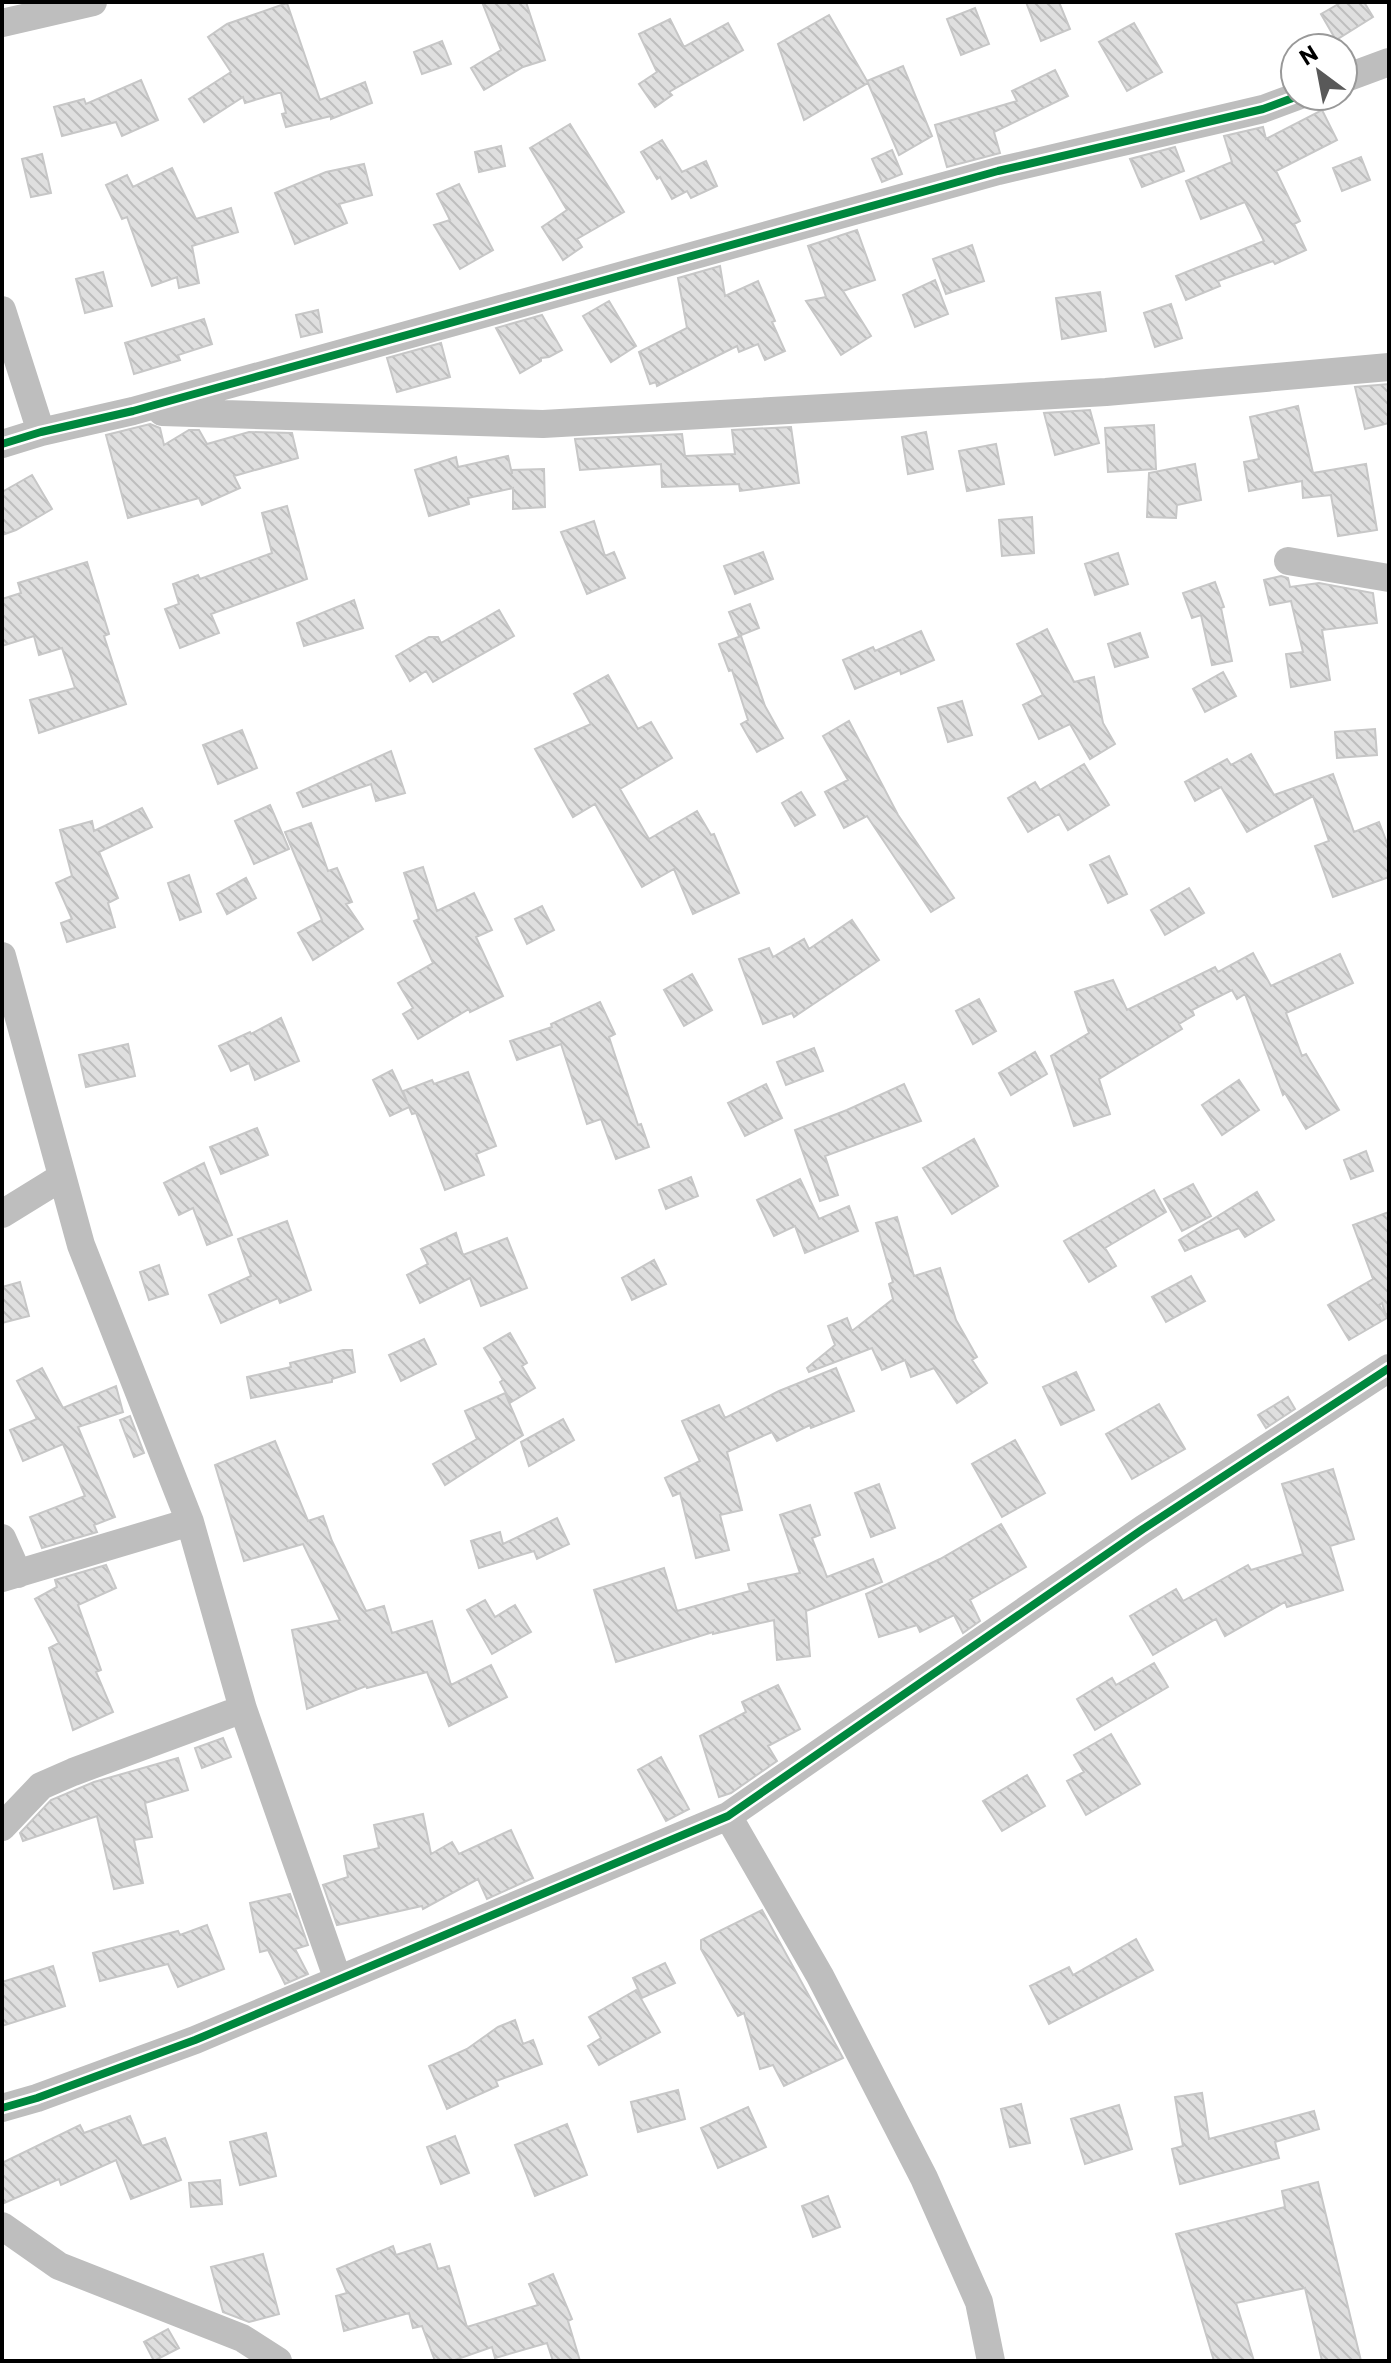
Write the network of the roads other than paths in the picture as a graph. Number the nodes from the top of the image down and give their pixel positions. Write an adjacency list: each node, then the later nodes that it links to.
1 (93, 2): 2 (street)
2 (2, 23)
3 (1389, 62): 4 (street)
4 (1359, 73)
5 (1279, 103): 8 (street)
6 (2, 310): 9 (street)
7 (1389, 367): 8 (street)
8 (133, 411): 9 (street)
9 (41, 432): 10 (street)
10 (2, 444)
11 (1288, 561): 12 (street)
12 (1389, 578)
13 (2, 956): 14 (street)
14 (62, 1177): 15 (street); 17 (street)
15 (2, 1214)
16 (1389, 1368): 21 (street)
17 (190, 1522): 19 (street); 20 (street)
18 (2, 1538): 19 (street)
19 (10, 1576)
20 (243, 1709): 22 (street); 23 (street)
21 (728, 1816): 23 (street); 27 (street)
22 (2, 1827)
23 (338, 1980): 24 (street)
24 (2, 2108)
25 (2, 2226): 26 (street)
26 (278, 2361)
27 (991, 2361)

